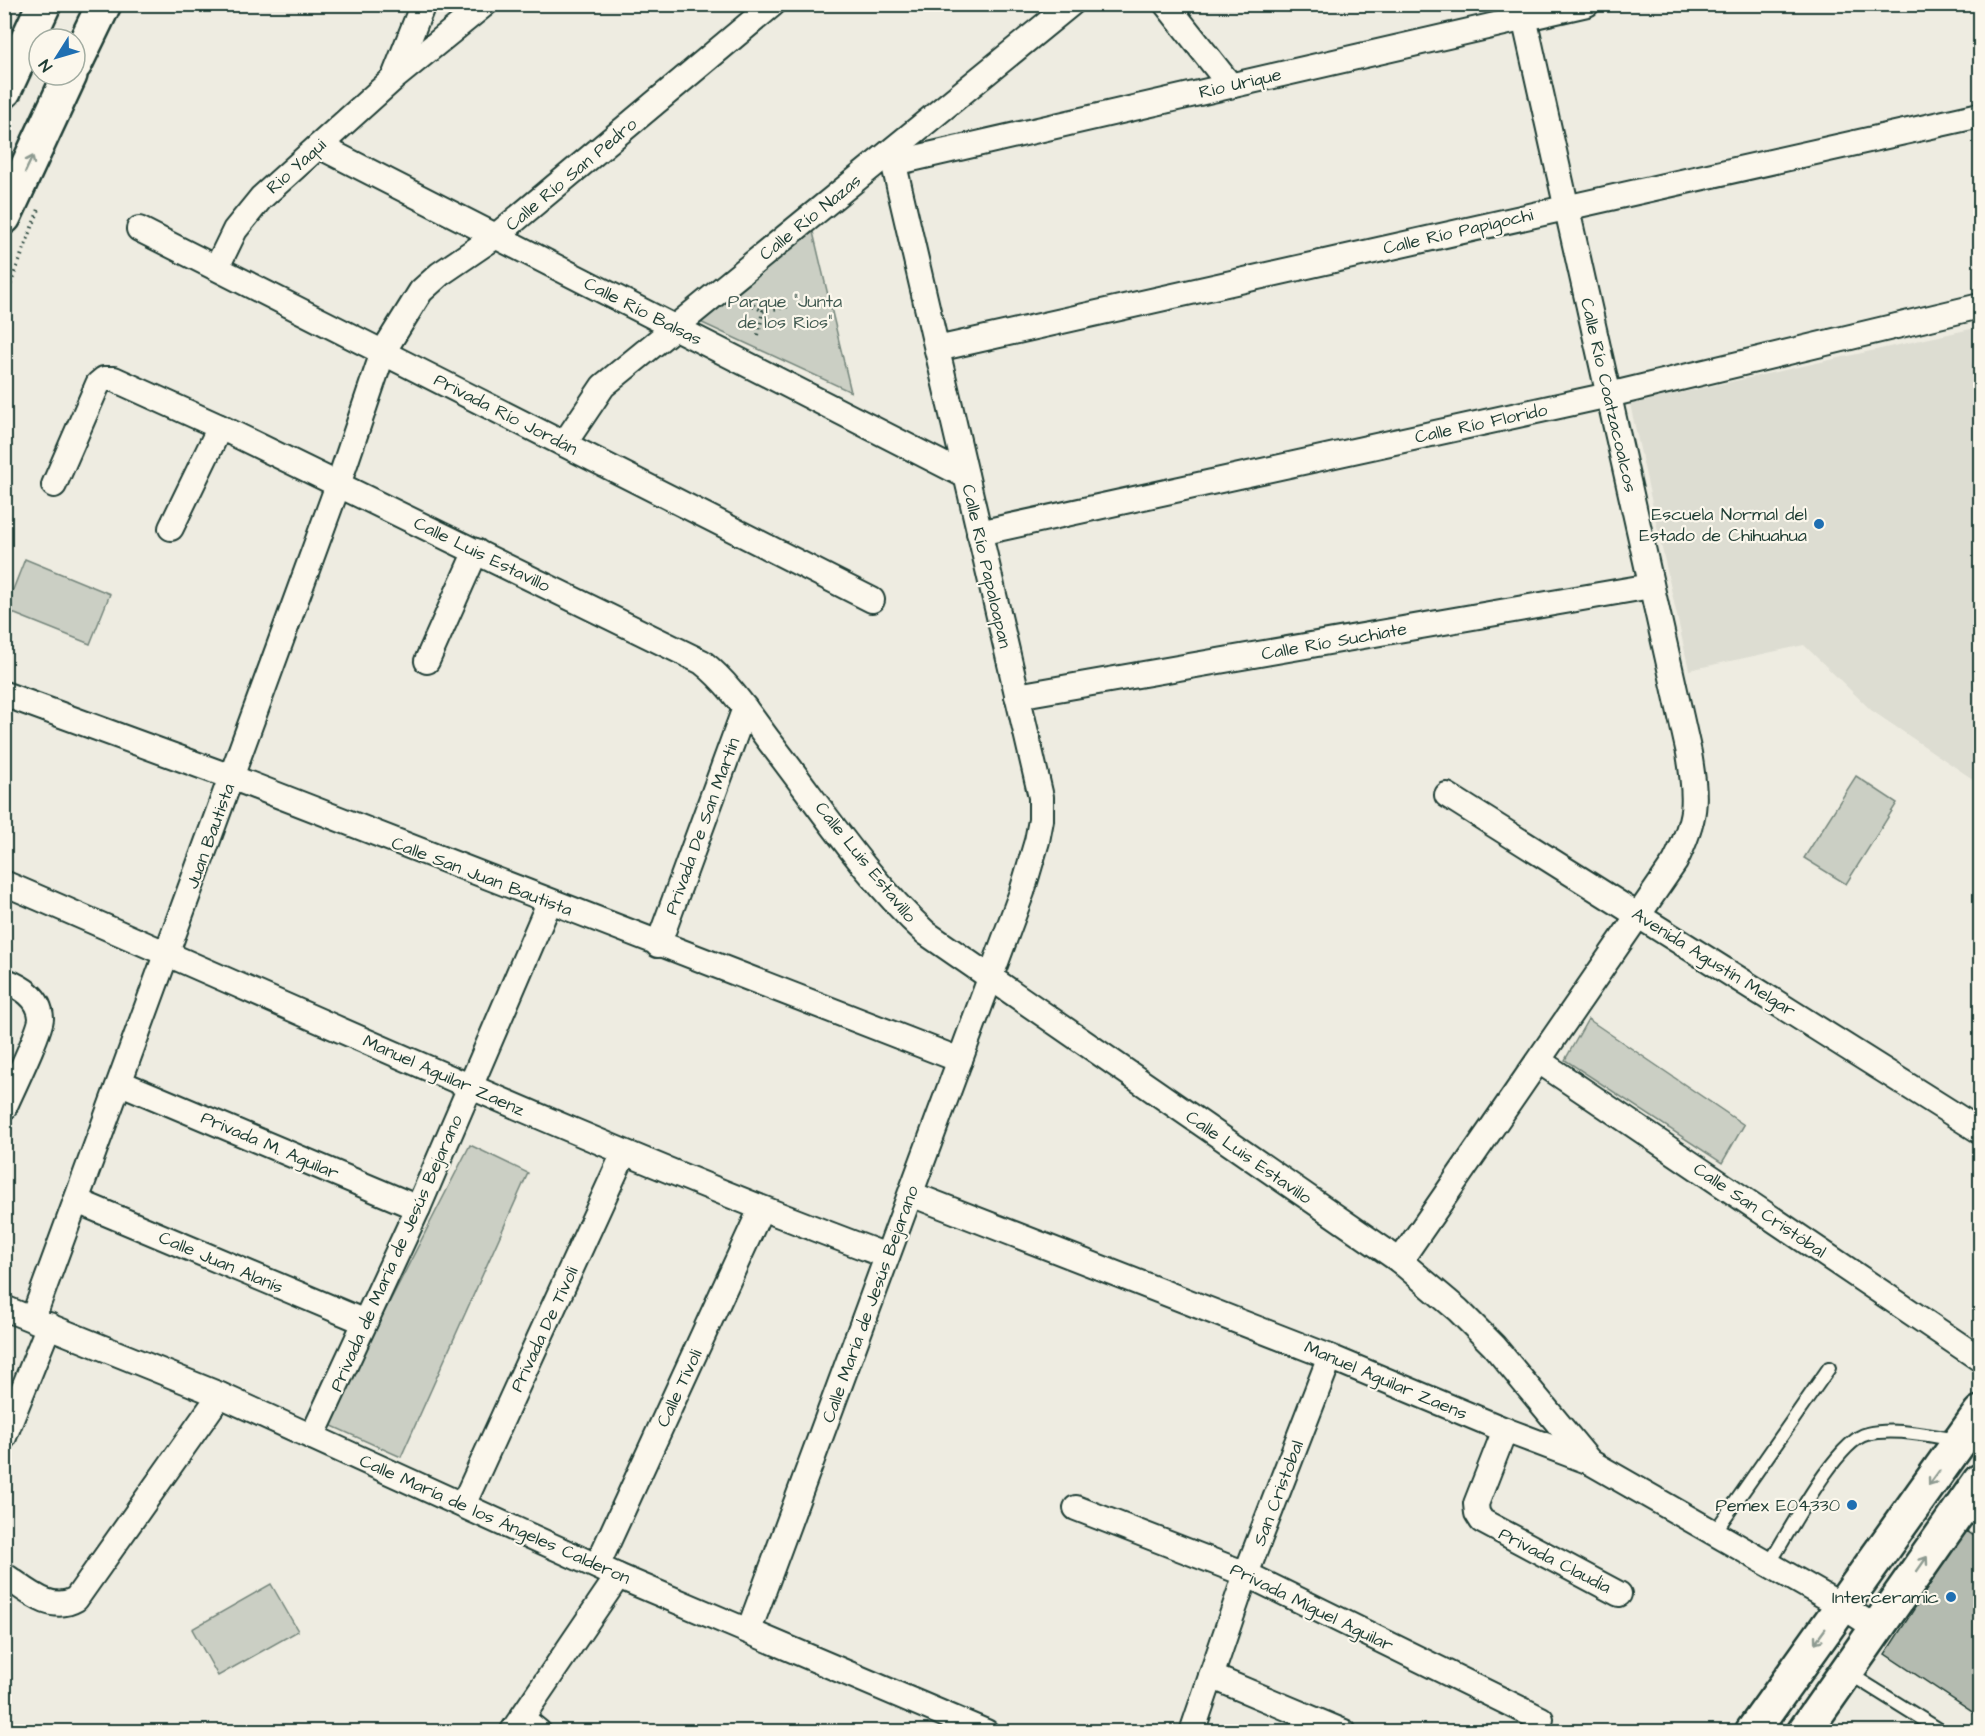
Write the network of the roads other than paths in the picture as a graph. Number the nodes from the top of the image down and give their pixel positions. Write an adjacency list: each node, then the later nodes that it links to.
1 (44, 4): 14 (main road)
2 (104, 4): 10 (main road)
3 (423, 4): 11 (street)
4 (485, 4): 11 (street, Rio Yaqui)
5 (773, 4): 21 (street, Calle Río San Pedro)
6 (1071, 4): 17 (street, Calle Río Nazas)
7 (1166, 4): 12 (street)
8 (1587, 4): 9 (street, Rio Urique)
9 (1523, 11): 12 (street, Rio Urique); 18 (street, Calle Río Coatzacoalcos)
10 (87, 39)
11 (393, 79): 16 (street, Rio Yaqui)
12 (1230, 85): 17 (street, Rio Urique)
13 (64, 87): 19 (main road, one-way to 13)
14 (4, 91)
15 (1980, 115): 18 (street, Calle Río Papigochi)
16 (319, 146): 21 (street, Calle Río Balsas); 22 (street, Rio Yaqui)
17 (892, 158): 24 (street, Calle Río Nazas); 25 (street, Calle Río Papaloapan)
18 (1567, 206): 25 (street, Calle Río Papigochi); 27 (street, Calle Río Coatzacoalcos)
19 (4, 217)
20 (139, 229): 22 (street, Privada Río Jordán)
21 (496, 236): 24 (street, Calle Río Balsas); 26 (street, Calle Río San Pedro)
22 (217, 267): 26 (street, Privada Río Jordán)
23 (1980, 306): 27 (street, Calle Río Florido)
24 (674, 327): 29 (street, Calle Río Nazas); 30 (street, Calle Río Balsas)
25 (937, 349): 30 (street, Calle Río Papaloapan)
26 (383, 352): 29 (street, Privada Río Jordán); 32 (street, Juan Bautista)
27 (1609, 395): 34 (street, Calle Río Florido); 36 (street, Calle Río Coatzacoalcos)
28 (220, 426): 31 (street, Calle Luis Estavillo); 32 (street, Calle Luis Estavillo); 33 (street)
29 (564, 444): 37 (street, Privada Río Jordán)
30 (966, 476): 34 (street, Calle Río Papaloapan)
31 (54, 485)
32 (338, 485): 35 (street, Calle Luis Estavillo); 42 (street, Juan Bautista)
33 (171, 528)
34 (979, 533): 40 (street, Calle Río Papaloapan)
35 (476, 551): 38 (street); 41 (street, Calle Luis Estavillo)
36 (1651, 586): 40 (street, Calle Río Suchiate); 46 (street, Calle Río Coatzacoalcos)
37 (872, 600)
38 (427, 661)
39 (4, 694): 42 (street, Calle San Juan Bautista)
40 (1017, 696): 49 (street, Calle Río Papaloapan)
41 (745, 708): 47 (street, Privada De San Martín); 49 (street, Calle Luis Estavillo)
42 (231, 777): 45 (street, Calle San Juan Bautista); 48 (street, Juan Bautista)
43 (1447, 795): 46 (street, Avenida Agustín Melgar)
44 (4, 883): 48 (street, Manuel Aguilar Zaenz)
45 (549, 903): 47 (street, Calle San Juan Bautista); 54 (street, Privada de María de Jesús Bejarano)
46 (1640, 916): 52 (street); 56 (street, Avenida Agustín Melgar)
47 (658, 945): 51 (street, Calle San Juan Bautista)
48 (168, 953): 53 (street, Juan Bautista); 54 (street, Manuel Aguilar Zaenz)
49 (990, 977): 51 (street, Calle María de Jesús Bejarano); 63 (street, Calle Luis Estavillo)
50 (13, 983): 55 (street)
51 (960, 1060): 58 (street, Calle María de Jesús Bejarano)
52 (1539, 1061): 63 (street); 68 (street, Calle San Cristóbal)
53 (121, 1083): 59 (street, Juan Bautista); 60 (street, Privada M. Aguilar)
54 (470, 1087): 57 (street, Manuel Aguilar Zaenz); 60 (street, Privada de María de Jesús Bejarano)
55 (4, 1108)
56 (1980, 1131)
57 (624, 1153): 61 (street, Manuel Aguilar Zaenz); 78 (street, Privada De Tívoli)
58 (911, 1194): 62 (street, Calle María de Jesús Bejarano); 67 (street, Manuel Aguilar Zaens)
59 (77, 1201): 65 (street, Juan Bautista); 66 (street, Calle Juan Alanís)
60 (418, 1208): 66 (street, Privada de María de Jesús Bejarano)
61 (760, 1209): 62 (street, Manuel Aguilar Zaenz); 83 (street, Calle Tívoli)
62 (887, 1256): 89 (street, Calle María de Jesús Bejarano)
63 (1400, 1261): 76 (street, Calle Luis Estavillo)
64 (4, 1308): 65 (street, Calle María de los Ángeles Calderon)
65 (41, 1322): 70 (street, Calle María de los Ángeles Calderon); 73 (street, Juan Bautista)
66 (365, 1322): 74 (street, Privada de María de Jesús Bejarano)
67 (1330, 1357): 72 (street, Manuel Aguilar Zaens); 84 (street, San Cristobal)
68 (1980, 1359)
69 (1829, 1368): 81 (lane)
70 (220, 1395): 74 (street, Calle María de los Ángeles Calderon); 85 (street)
71 (1980, 1413): 75 (main road)
72 (1505, 1430): 76 (street, Manuel Aguilar Zaens); 86 (street, Privada Claudia)
73 (4, 1437)
74 (312, 1437): 78 (street, Calle María de los Ángeles Calderon)
75 (1961, 1440): 82 (lane); 87 (main road, one-way to 87)
76 (1590, 1462): 81 (street, Manuel Aguilar Zaens)
77 (1980, 1481): 80 (main road)
78 (463, 1505): 83 (street, Calle María de los Ángeles Calderon)
79 (1076, 1508): 84 (street, Privada Miguel Aguilar)
80 (1971, 1515): 88 (main road, one-way to 80)
81 (1714, 1533): 82 (street, Manuel Aguilar Zaens)
82 (1769, 1564): 87 (street, Manuel Aguilar Zaens)
83 (607, 1571): 89 (street, Calle María de los Ángeles Calderon); 93 (street)
84 (1246, 1574): 91 (street, San Cristobal); 92 (street, Privada Miguel Aguilar)
85 (4, 1575)
86 (1619, 1593)
87 (1842, 1605): 88 (street, Manuel Aguilar Zaens); 97 (main road, one-way to 97)
88 (1876, 1628): 90 (main road)
89 (749, 1630): 94 (street, Calle María de los Ángeles Calderon)
90 (1846, 1671): 98 (main road); 99 (lane)
91 (1211, 1676): 95 (street, San Cristobal); 96 (street)
92 (1542, 1719)
93 (524, 1727)
94 (986, 1731)
95 (1192, 1731)
96 (1344, 1731)
97 (1752, 1731)
98 (1804, 1731)
99 (1943, 1731)

